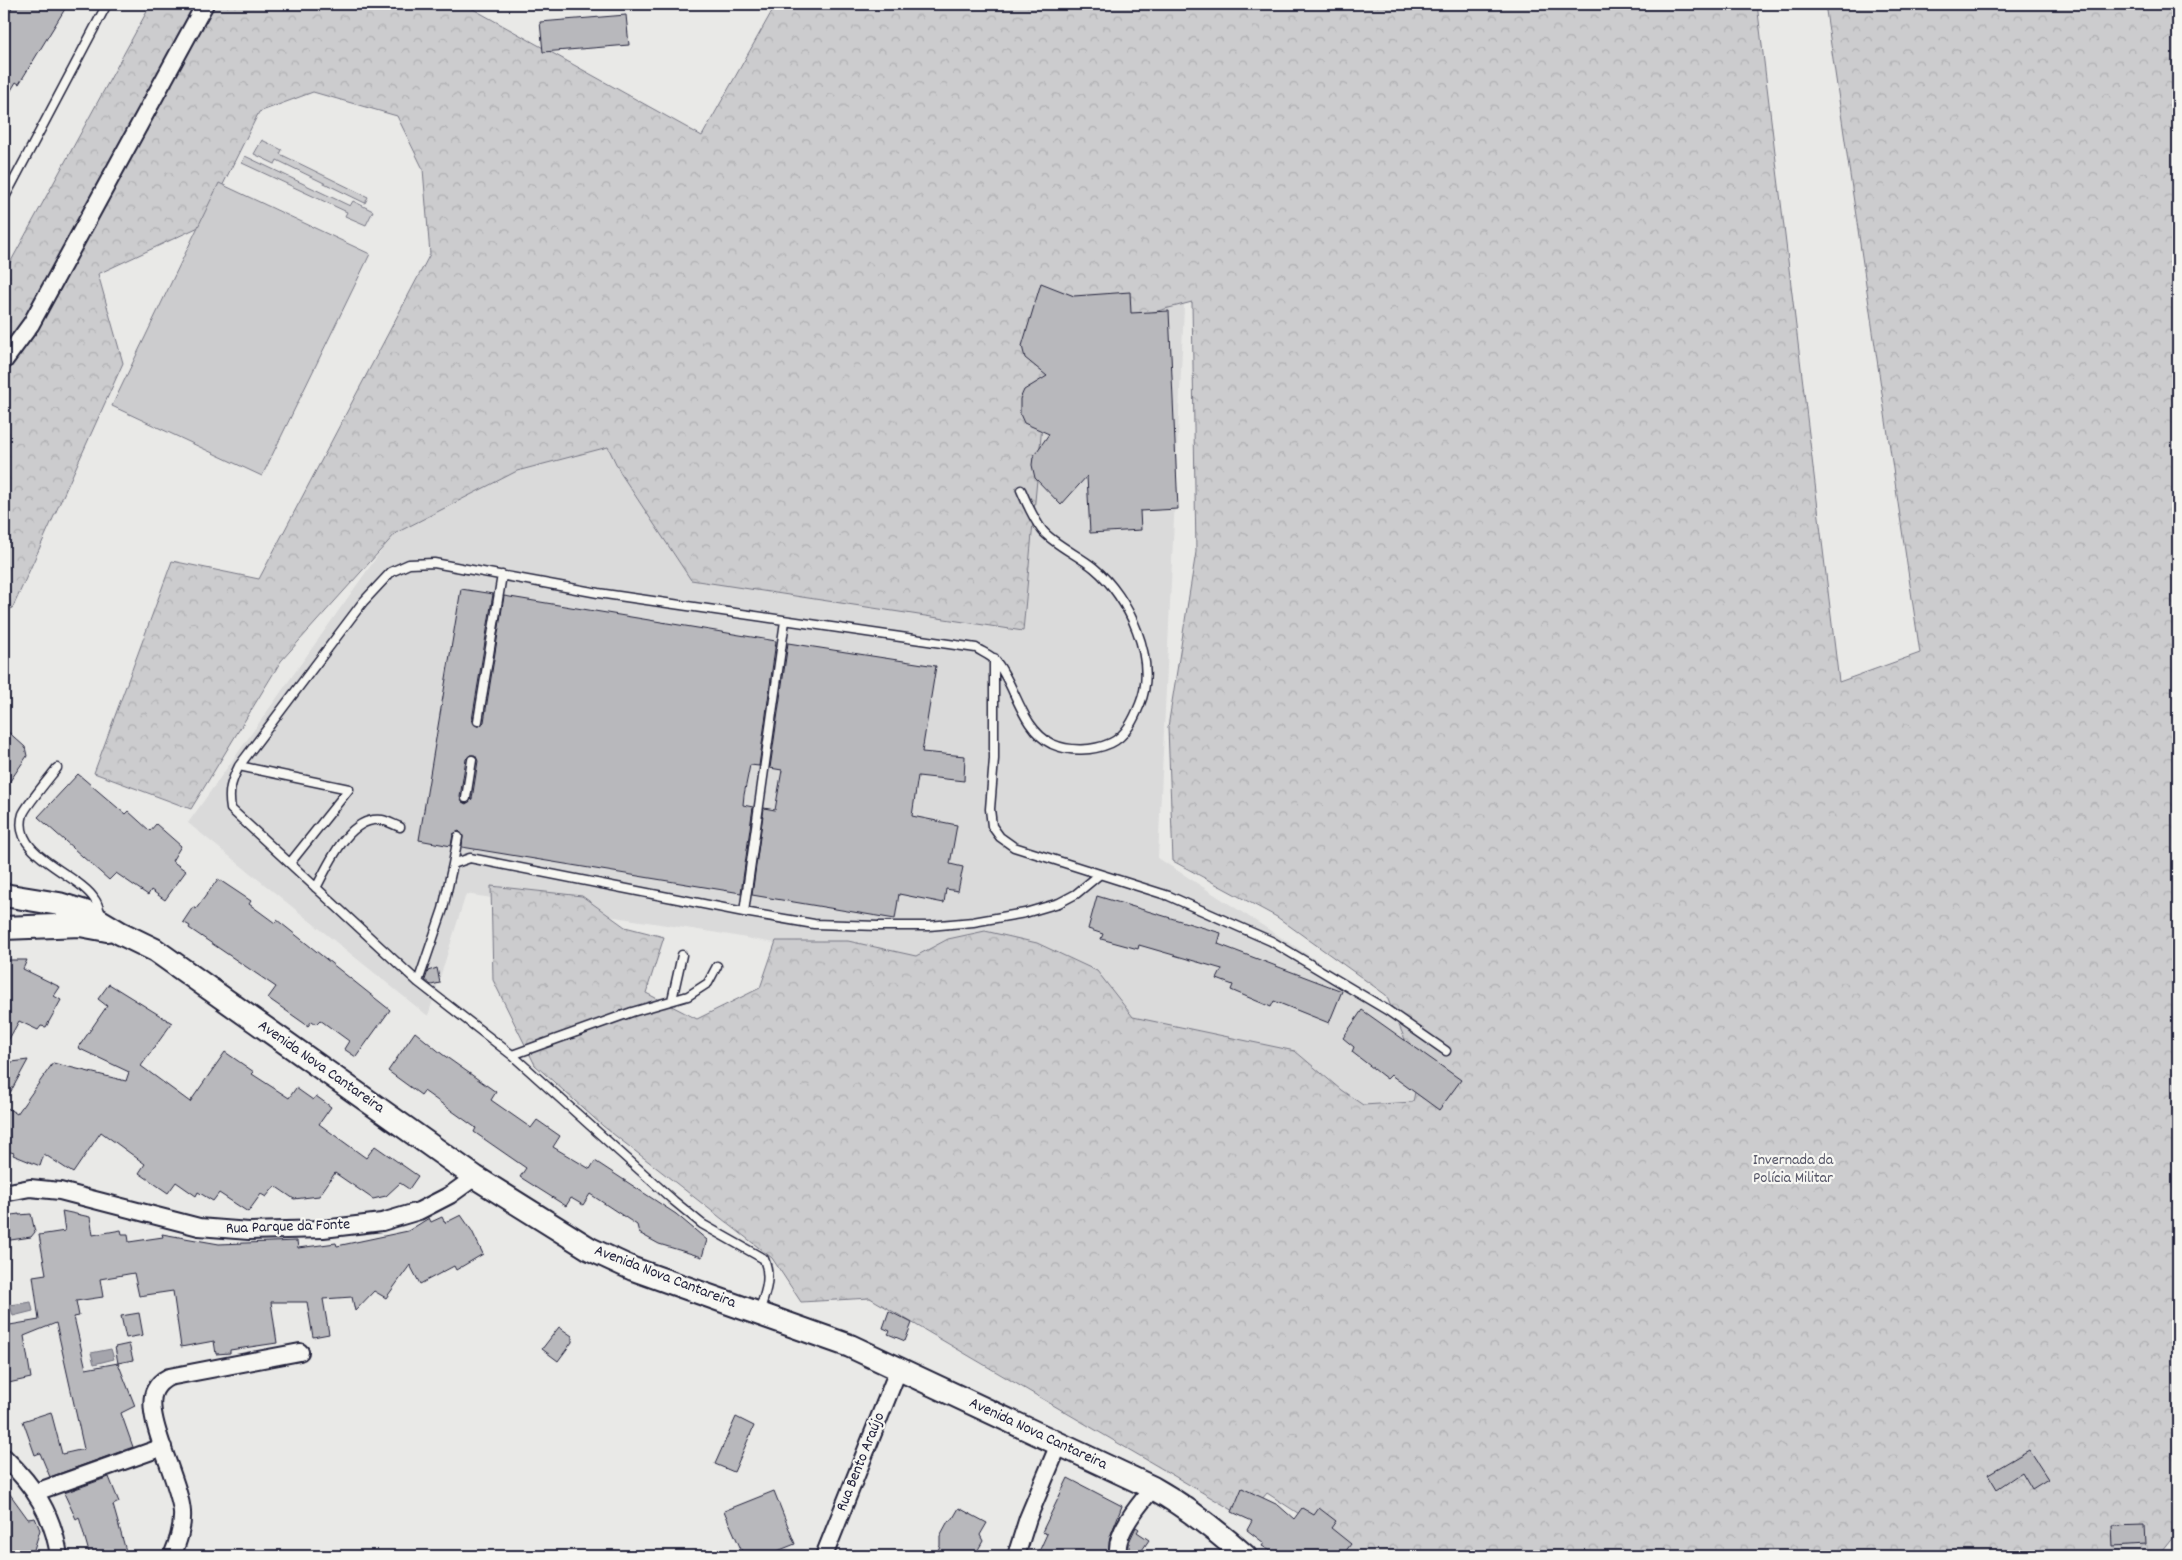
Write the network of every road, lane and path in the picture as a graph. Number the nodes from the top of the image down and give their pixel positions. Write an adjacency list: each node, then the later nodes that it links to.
1 (107, 4): 3 (lane)
2 (205, 4): 4 (street)
3 (4, 199)
4 (4, 361)
5 (1021, 490): 8 (lane)
6 (502, 575): 7 (lane); 9 (lane); 11 (lane)
7 (785, 621): 8 (lane); 21 (lane)
8 (994, 658): 18 (lane)
9 (478, 721)
10 (472, 760): 13 (lane)
11 (240, 766): 16 (lane); 16 (lane)
12 (57, 768): 22 (lane)
13 (466, 798)
14 (400, 827): 19 (lane)
15 (458, 837): 17 (lane)
16 (290, 863): 19 (lane)
17 (452, 864): 21 (lane); 26 (lane)
18 (1099, 875): 21 (lane); 28 (lane)
19 (316, 888): 26 (lane)
20 (4, 895): 22 (main road, Avenida Nova Cantareira)
21 (744, 912)
22 (112, 927): 23 (main road, Avenida Nova Cantareira); 30 (main road, Avenida Nova Cantareira)
23 (4, 928)
24 (682, 955): 27 (lane)
25 (718, 966): 27 (lane)
26 (418, 982): 29 (lane)
27 (672, 1000): 29 (lane)
28 (1446, 1051)
29 (512, 1055): 32 (lane)
30 (475, 1177): 31 (street, Rua Parque da Fonte); 32 (main road, Avenida Nova Cantareira)
31 (4, 1193)
32 (759, 1312): 34 (main road, Avenida Nova Cantareira)
33 (300, 1352): 36 (street)
34 (899, 1368): 35 (main road, Avenida Nova Cantareira); 42 (street, Rua Bento Araújo)
35 (1059, 1444): 38 (main road, Avenida Nova Cantareira); 43 (street)
36 (164, 1447): 39 (street); 41 (street)
37 (4, 1457): 39 (street)
38 (1153, 1488): 44 (street); 45 (main road, Avenida Nova Cantareira)
39 (36, 1492): 40 (street)
40 (59, 1556)
41 (172, 1556)
42 (824, 1556)
43 (1016, 1556)
44 (1120, 1556)
45 (1245, 1556)

